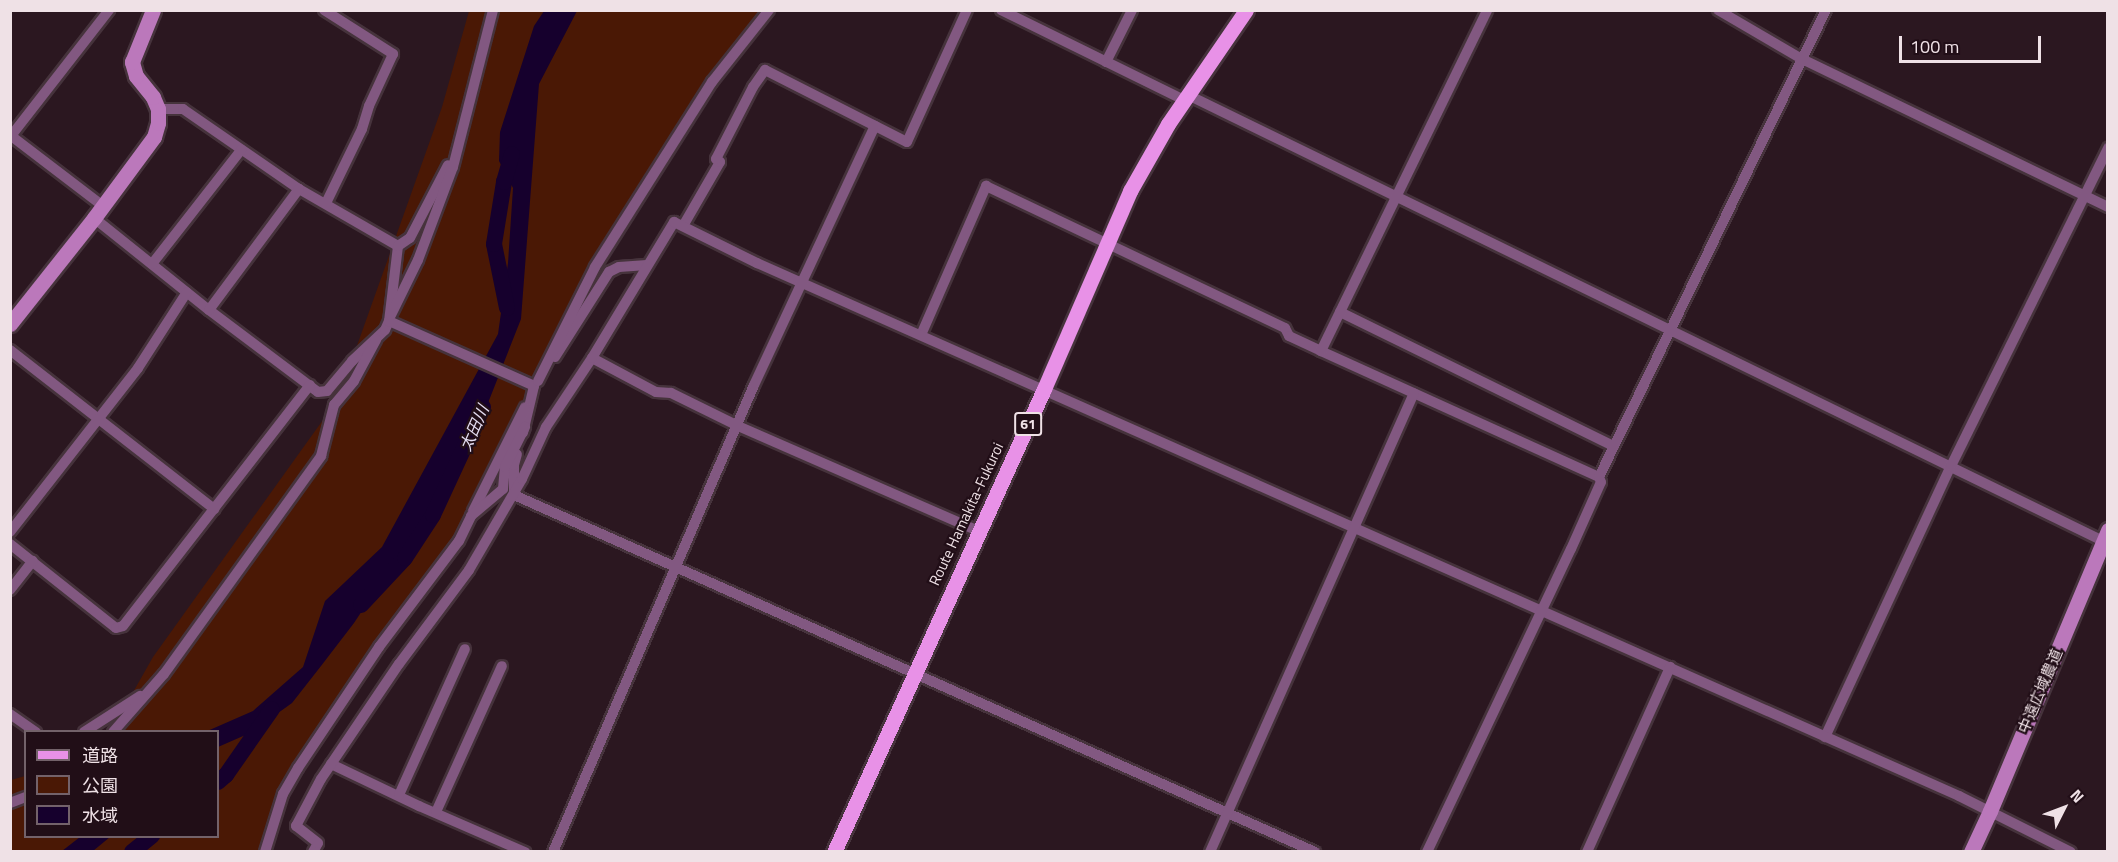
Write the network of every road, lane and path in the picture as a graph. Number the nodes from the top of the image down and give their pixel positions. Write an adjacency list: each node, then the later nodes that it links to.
1 (109, 10): 18 (street)
2 (153, 10): 16 (street)
3 (324, 10): 25 (street)
4 (493, 10): 21 (street)
5 (769, 10): 46 (street)
6 (967, 10): 17 (street)
7 (1001, 10): 14 (street)
8 (1132, 10): 14 (street)
9 (1246, 10): 15 (main road, Route Hamakita-Fukuroi / 61)
10 (1487, 10): 24 (street)
11 (1718, 10): 13 (street)
12 (1826, 10): 13 (street)
13 (1802, 59): 23 (street); 39 (street)
14 (1106, 62): 15 (street)
15 (1186, 98): 24 (street); 29 (main road, Route Hamakita-Fukuroi / 61)
16 (158, 109): 20 (street); 27 (street)
17 (875, 126): 28 (street); 33 (street)
18 (11, 135): 27 (street)
19 (2108, 148): 23 (street)
20 (241, 150): 22 (street); 31 (street)
21 (455, 155): 30 (street); 37 (street)
22 (299, 189): 25 (street); 35 (street)
23 (2084, 195): 26 (street); 53 (street)
24 (1396, 196): 36 (street); 39 (street)
25 (326, 203): 30 (street)
26 (2108, 207)
27 (98, 212): 31 (street); 38 (street)
28 (683, 226): 32 (street); 33 (street)
29 (1107, 243): 40 (street); 43 (street); 47 (main road, Route Hamakita-Fukuroi / 61)
30 (398, 246): 37 (street)
31 (152, 264): 34 (street)
32 (647, 265): 44 (street); 46 (street)
33 (804, 282): 40 (street); 50 (street)
34 (187, 292): 35 (street); 49 (street)
35 (209, 310): 45 (street)
36 (1340, 312): 43 (street); 52 (street)
37 (392, 319): 41 (street); 46 (street)
38 (10, 324)
39 (1672, 330): 52 (street); 53 (street)
40 (921, 335): 47 (street)
41 (376, 340): 45 (street); 71 (street)
42 (10, 350): 49 (street)
43 (1322, 351): 48 (street)
44 (592, 358): 50 (street); 55 (street)
45 (310, 385): 56 (street)
46 (533, 386): 51 (street); 57 (street)
47 (1044, 389): 58 (street); 59 (main road, Route Hamakita-Fukuroi / 61)
48 (1414, 393): 54 (street); 58 (street)
49 (100, 420): 56 (street); 60 (street)
50 (738, 426): 59 (street); 64 (street)
51 (525, 427): 55 (street); 57 (street)
52 (1614, 446): 54 (street)
53 (1951, 466): 61 (street); 76 (street)
54 (1599, 477): 66 (street)
55 (514, 495): 64 (street); 77 (street)
56 (214, 508): 63 (street)
57 (471, 516): 84 (street)
58 (1354, 527): 66 (street); 83 (street)
59 (978, 531): 70 (main road, Route Hamakita-Fukuroi / 61)
60 (10, 532)
61 (2106, 538): 81 (street, 中遠広域農道)
62 (10, 544): 63 (street)
63 (33, 561): 65 (street)
64 (676, 568): 70 (street); 87 (street)
65 (10, 590)
66 (1540, 609): 69 (street); 91 (street)
67 (465, 649): 78 (street)
68 (502, 666): 82 (street)
69 (1670, 667): 76 (street); 92 (street)
70 (913, 673): 83 (street); 88 (main road, Route Hamakita-Fukuroi / 61)
71 (146, 695): 74 (street); 75 (street)
72 (10, 714): 73 (street)
73 (33, 730)
74 (87, 730)
75 (115, 730)
76 (1825, 737): 81 (street)
77 (331, 764): 78 (street); 85 (street)
78 (399, 795): 82 (street)
79 (24, 797): 80 (street)
80 (10, 803)
81 (1990, 811): 93 (street, 中遠広域農道); 94 (street)
82 (436, 812): 86 (street)
83 (1227, 812): 89 (street); 90 (street)
84 (265, 852)
85 (313, 852)
86 (525, 852)
87 (553, 852)
88 (834, 852)
89 (1210, 852)
90 (1315, 852)
91 (1427, 852)
92 (1587, 852)
93 (1971, 852)
94 (2071, 852)

